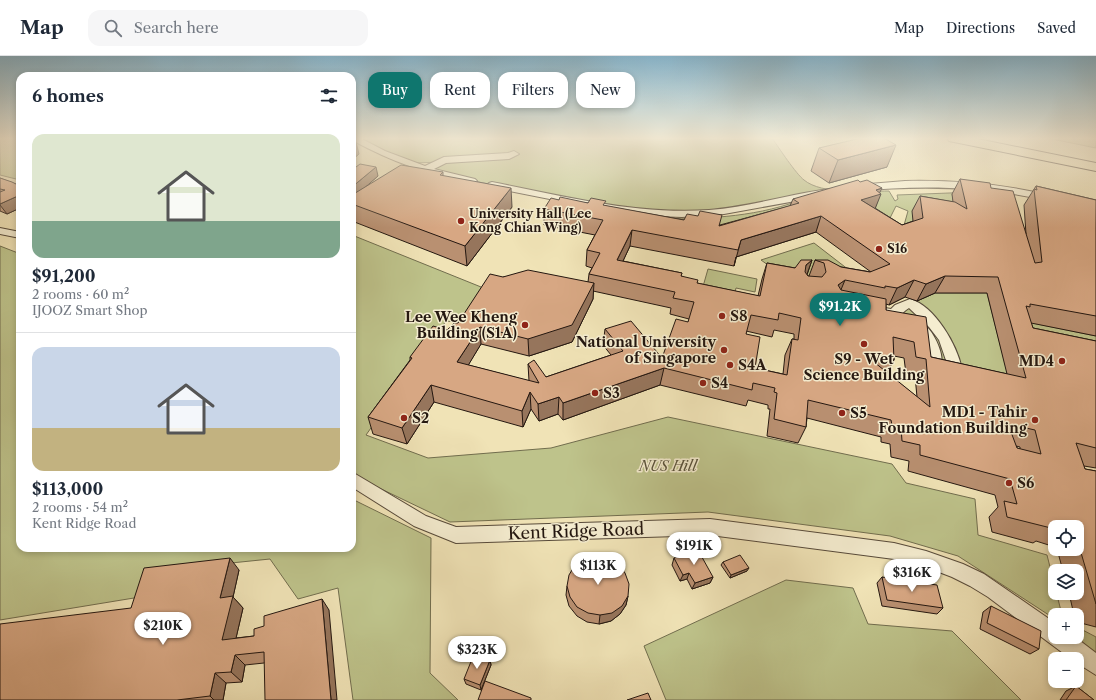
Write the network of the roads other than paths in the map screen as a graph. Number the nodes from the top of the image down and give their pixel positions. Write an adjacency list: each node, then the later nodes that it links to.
1 (419, 168): 3 (street)
2 (428, 168): 3 (street)
3 (424, 170): 4 (street)
4 (1057, 202)
5 (0, 231): 6 (street)
6 (16, 234)
7 (866, 308): 8 (street)
8 (899, 308): 9 (street); 10 (street)
9 (920, 327): 10 (street); 11 (street)
10 (936, 327): 12 (street)
11 (933, 348): 12 (street); 13 (street)
12 (951, 352): 14 (street)
13 (935, 364)
14 (954, 369)
15 (356, 482): 16 (street, Kent Ridge Road)
16 (1048, 630)
17 (1068, 644): 18 (street)
18 (1096, 665)

